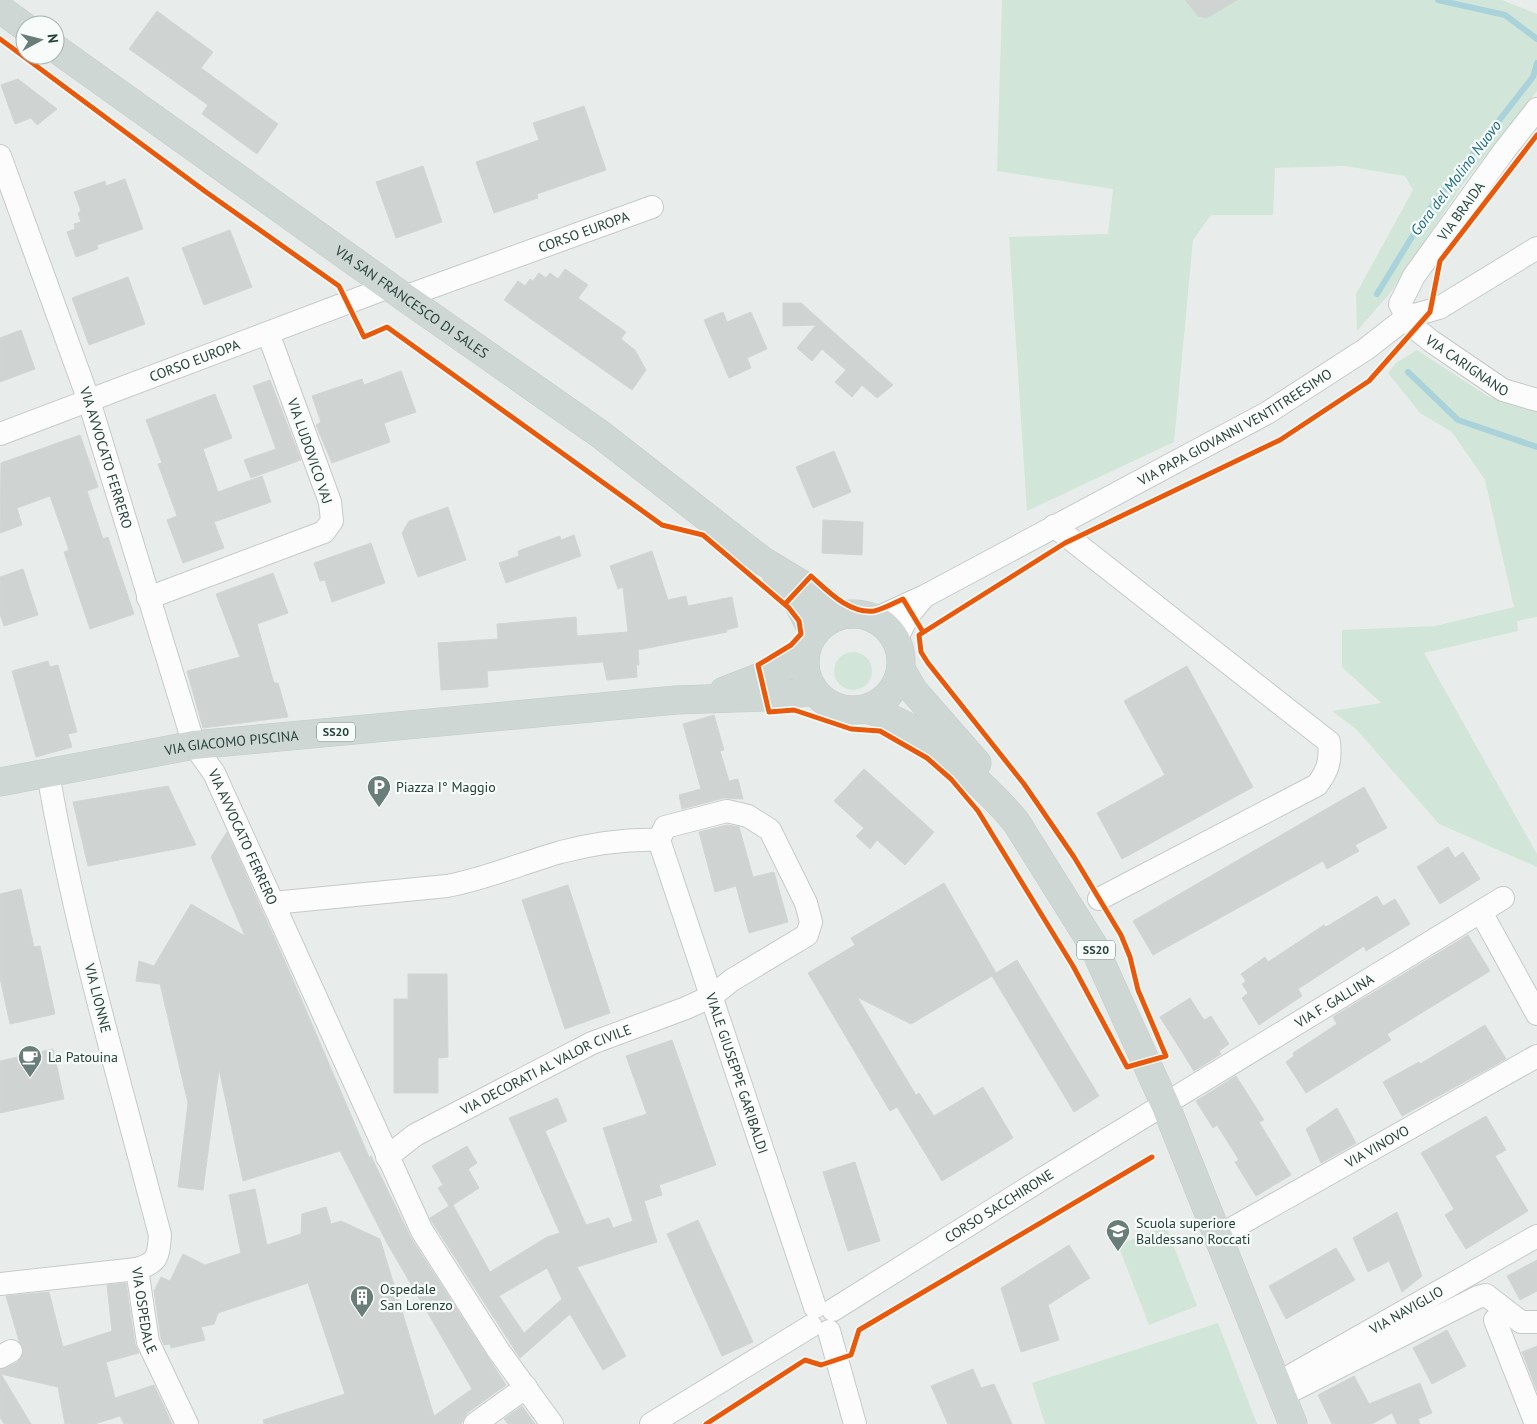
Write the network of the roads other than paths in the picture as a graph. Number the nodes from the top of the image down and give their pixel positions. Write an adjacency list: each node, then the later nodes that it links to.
1 (0, 9): 2 (main road)
2 (15, 20)
3 (65, 55): 9 (main road, VIA SAN FRANCESCO DI SALES)
4 (1537, 109): 10 (street, VIA BRAIDA)
5 (0, 156): 6 (street, VIA AVVOCATO FERRERO)
6 (8, 205): 13 (street, VIA AVVOCATO FERRERO)
7 (652, 208): 9 (street, CORSO EUROPA)
8 (1537, 248): 10 (street, VIA PAPA GIOVANNI VENTITREESIMO)
9 (396, 292): 11 (street, CORSO EUROPA); 16 (main road, VIA SAN FRANCESCO DI SALES)
10 (1407, 318): 12 (street, VIA CARIGNANO); 15 (street, VIA PAPA GIOVANNI VENTITREESIMO)
11 (268, 334): 13 (street, CORSO EUROPA); 18 (street, VIA LUDOVICO VAJ)
12 (1537, 400)
13 (89, 401): 14 (street, CORSO EUROPA); 18 (street, VIA AVVOCATO FERRERO)
14 (0, 434)
15 (1054, 526): 17 (street, VIA PAPA GIOVANNI VENTITREESIMO); 33 (street)
16 (763, 561): 19 (main road); 22 (main road)
17 (925, 596): 20 (street, VIA PAPA GIOVANNI VENTITREESIMO); 21 (street, VIA PAPA GIOVANNI VENTITREESIMO)
18 (148, 598): 27 (street, VIA AVVOCATO FERRERO)
19 (841, 615): 20 (main road); 22 (main road)
20 (875, 619): 21 (main road)
21 (896, 640): 23 (main road)
22 (809, 644): 24 (main road); 25 (main road, VIA GIACOMO PISCINA)
23 (901, 669): 26 (main road); 30 (main road, SS20)
24 (814, 691): 25 (main road, VIA GIACOMO PISCINA); 26 (main road)
25 (676, 700): 27 (main road, VIA GIACOMO PISCINA / SS20)
26 (868, 709): 30 (main road, SS20)
27 (194, 746): 28 (main road, VIA GIACOMO PISCINA / SS20); 34 (street, VIA AVVOCATO FERRERO)
28 (48, 773): 29 (main road, VIA GIACOMO PISCINA / SS20); 44 (street, VIA LIONNE)
29 (0, 782)
30 (1005, 809): 39 (main road, SS20)
31 (659, 840): 34 (street); 36 (street, VIALE GIUSEPPE GARIBALDI); 36 (street, VIA DECORATI AL VALOR CIVILE)
32 (1503, 898): 35 (street, VIA F. GALLINA)
33 (1099, 899)
34 (272, 903): 40 (street, VIA AVVOCATO FERRERO)
35 (1481, 912): 37 (street); 39 (street, VIA F. GALLINA)
36 (712, 996): 40 (street, VIA DECORATI AL VALOR CIVILE); 47 (street, VIALE GIUSEPPE GARIBALDI)
37 (1537, 1014)
38 (1537, 1056): 42 (street, VIA VINOVO)
39 (1165, 1104): 42 (main road, SS20); 47 (street, CORSO SACCHIRONE)
40 (387, 1157): 50 (street, VIA AVVOCATO FERRERO)
41 (1537, 1236): 43 (street, VIA NAVIGLIO)
42 (1218, 1237): 51 (main road, SS20)
43 (1494, 1259): 46 (street); 51 (street, VIA NAVIGLIO)
44 (137, 1269): 45 (street, VIA OSPEDALE); 52 (street, VIA OSPEDALE)
45 (0, 1284)
46 (1486, 1295): 49 (street); 51 (street)
47 (822, 1319): 55 (street, CORSO SACCHIRONE); 56 (street, VIALE GIUSEPPE GARIBALDI)
48 (1495, 1320): 58 (street)
49 (1537, 1322)
50 (526, 1387): 53 (street); 54 (street, VIA AVVOCATO FERRERO)
51 (1279, 1390): 57 (main road, SS20)
52 (187, 1424)
53 (474, 1424)
54 (552, 1424)
55 (651, 1424)
56 (855, 1424)
57 (1293, 1424)
58 (1536, 1424)

